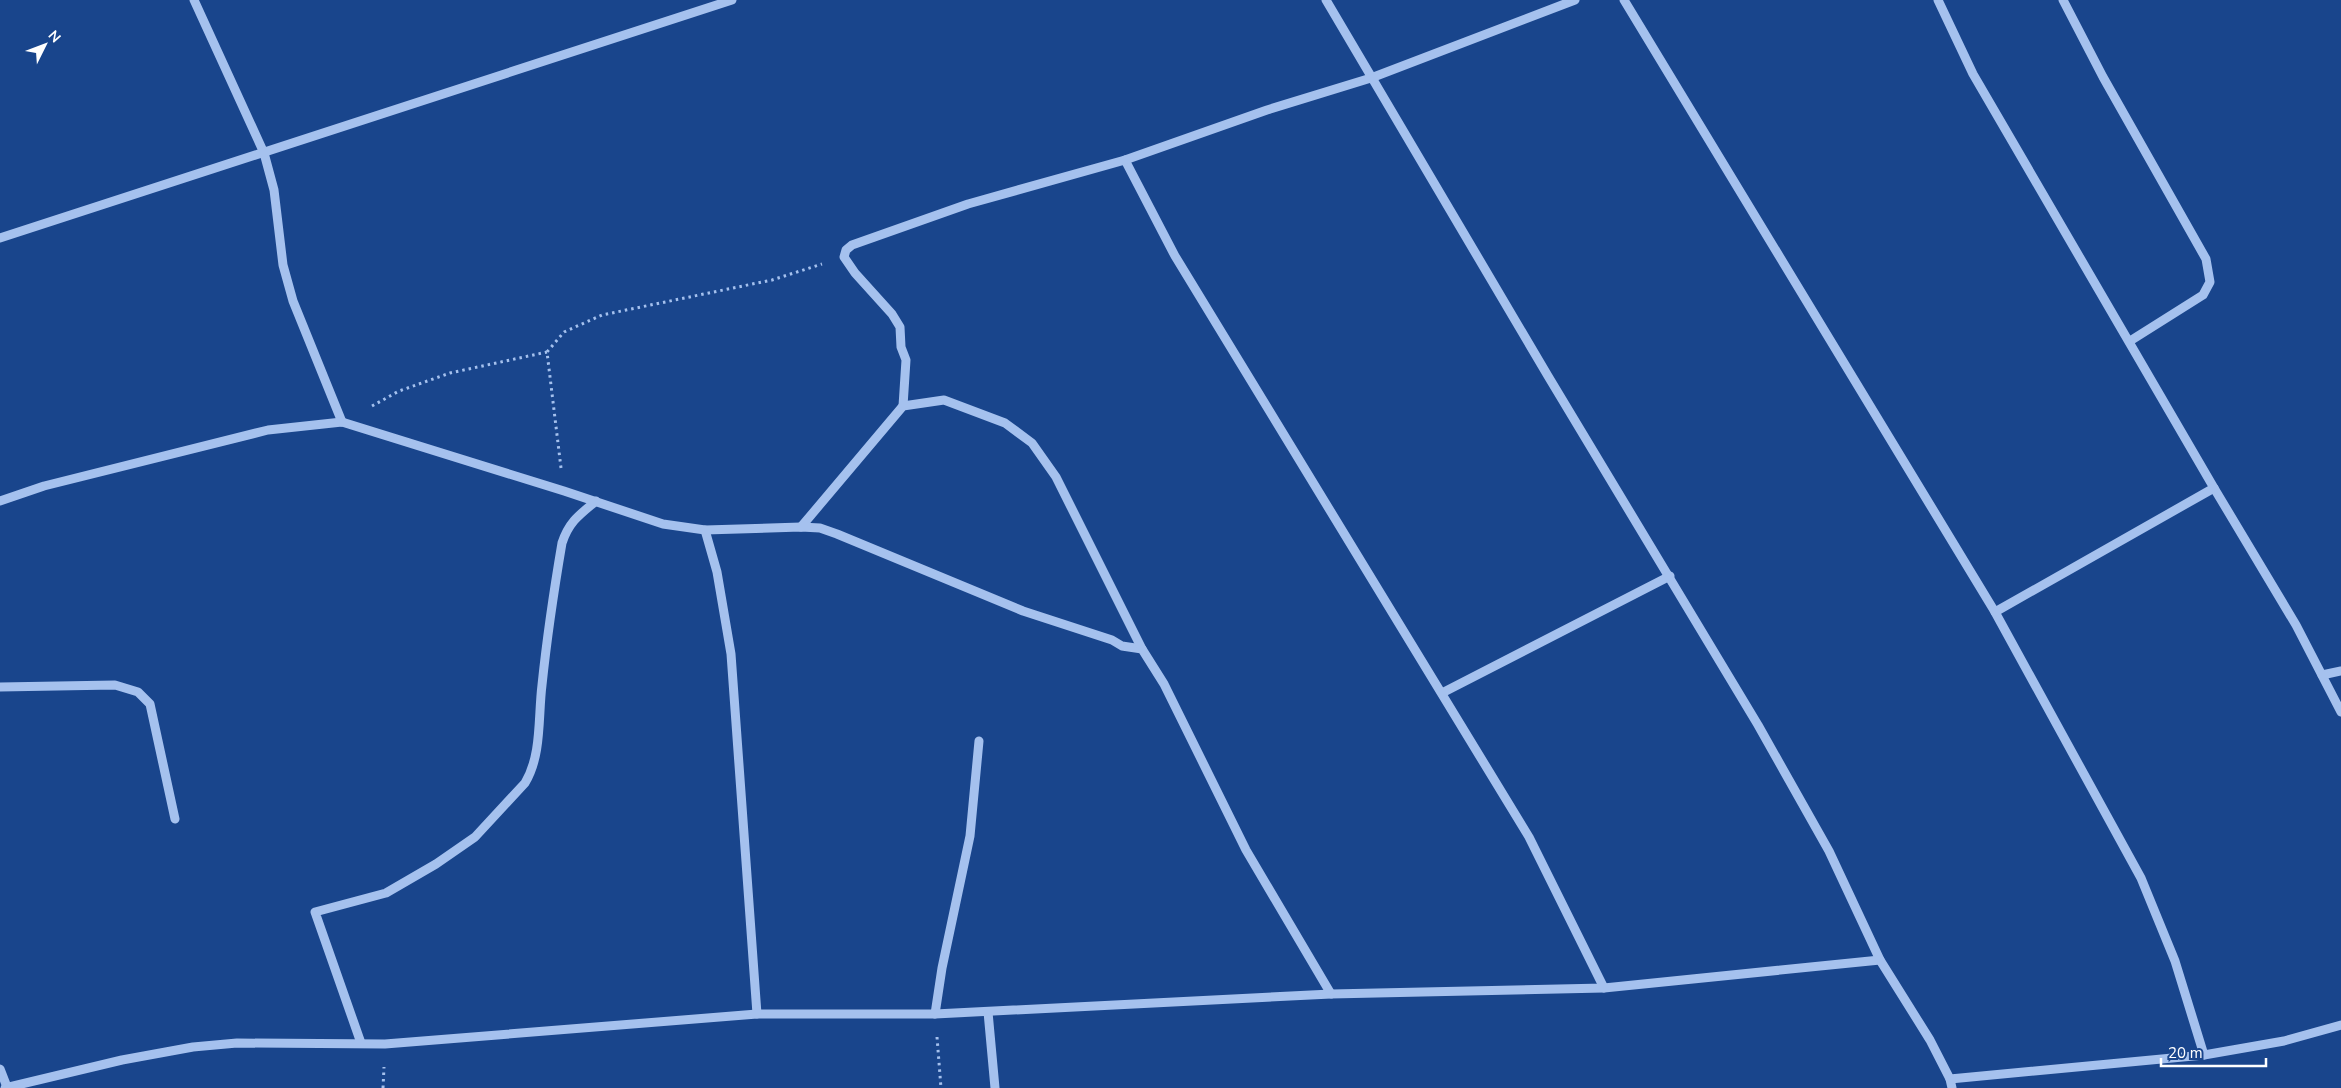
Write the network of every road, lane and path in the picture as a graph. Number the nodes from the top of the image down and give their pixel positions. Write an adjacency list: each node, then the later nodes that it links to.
1 (194, 0): 9 (street)
2 (732, 0): 9 (street)
3 (1326, 0): 8 (street)
4 (1575, 0): 8 (street)
5 (1624, 0): 24 (street)
6 (1938, 0): 13 (street)
7 (2063, 0): 13 (street)
8 (1372, 78): 10 (street); 23 (street)
9 (264, 153): 11 (street); 16 (street)
10 (1125, 160): 12 (street); 29 (street)
11 (0, 238)
12 (844, 257): 14 (path); 15 (street)
13 (2130, 341): 17 (street)
14 (547, 352): 16 (path); 18 (path)
15 (904, 406): 21 (street); 25 (street)
16 (342, 422): 18 (street); 19 (street)
17 (2214, 488): 24 (street); 27 (street)
18 (564, 491): 20 (street)
19 (0, 501)
20 (596, 502): 22 (street); 40 (street)
21 (801, 527): 22 (street); 25 (street)
22 (705, 530): 37 (street)
23 (1670, 576): 29 (street); 33 (street)
24 (1995, 612): 41 (street)
25 (1142, 649): 35 (street)
26 (2341, 671): 27 (street)
27 (2322, 675): 30 (street)
28 (0, 687): 32 (street)
29 (1442, 694): 34 (street)
30 (2341, 712)
31 (979, 740): 38 (street)
32 (175, 819)
33 (1880, 960): 34 (street); 43 (street)
34 (1604, 988): 35 (street)
35 (1331, 994): 36 (street)
36 (988, 1012): 38 (street); 46 (street)
37 (757, 1014): 38 (street); 40 (street)
38 (935, 1014): 45 (path)
39 (2341, 1025): 41 (street)
40 (361, 1044): 44 (street)
41 (2204, 1055): 43 (street)
42 (0, 1069): 44 (street)
43 (1951, 1083)
44 (6, 1088)
45 (941, 1088)
46 (995, 1088)

